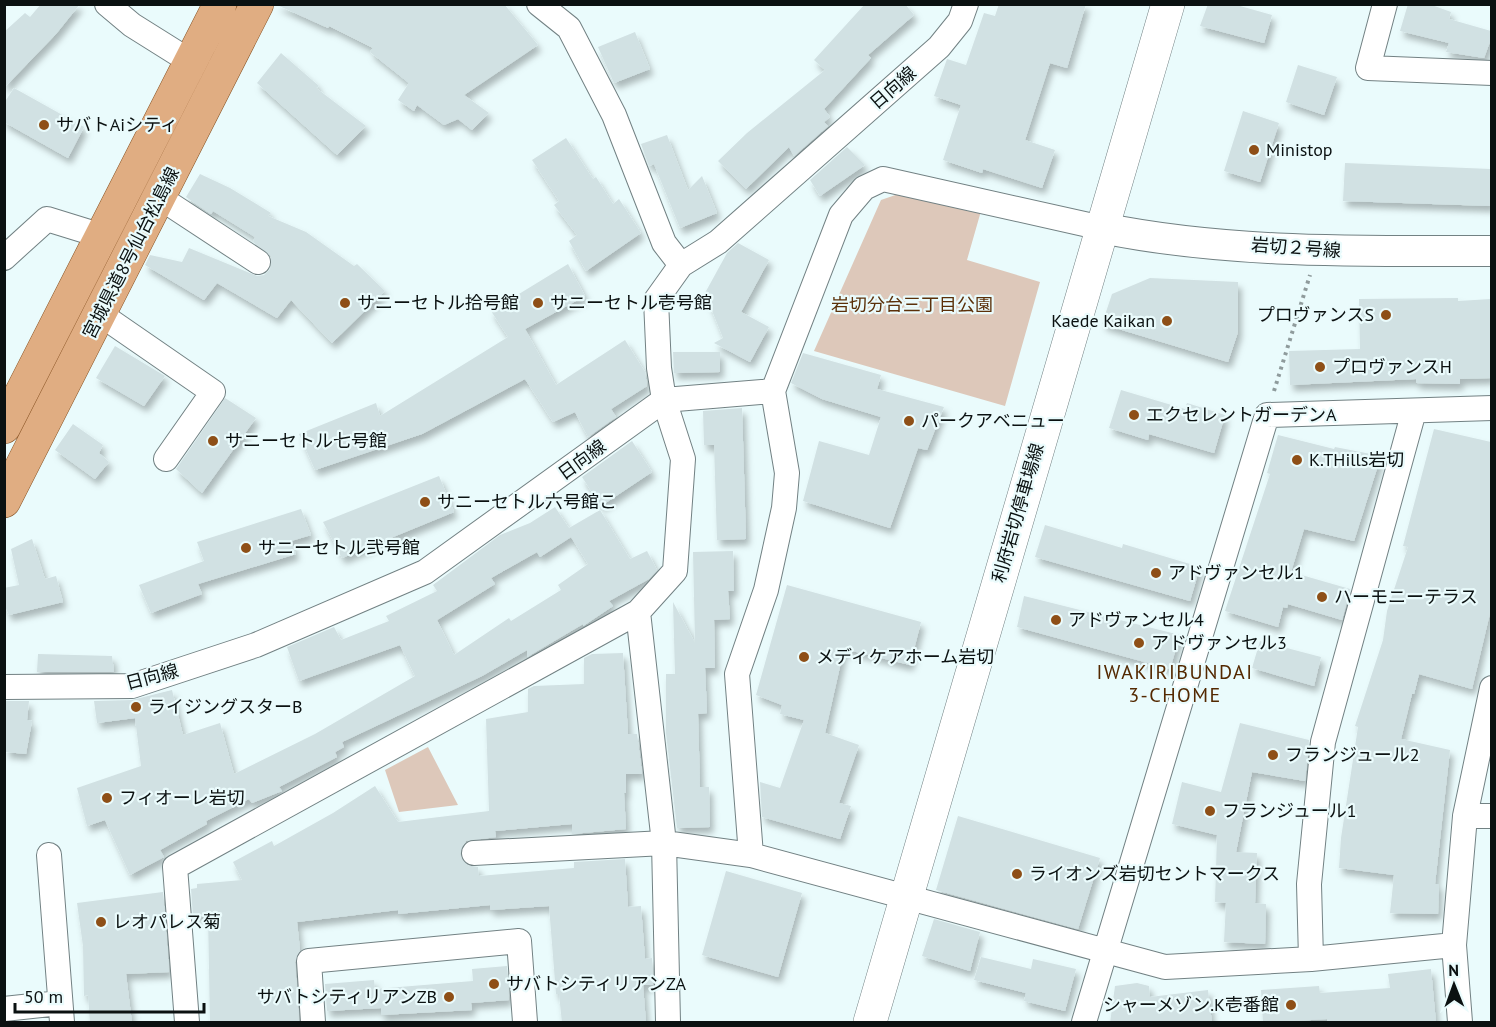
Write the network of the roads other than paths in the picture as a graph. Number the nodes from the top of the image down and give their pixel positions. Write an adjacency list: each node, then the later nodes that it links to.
1 (107, 4): 8 (street)
2 (220, 4): 8 (main road, 宮城県道8号仙台松島線)
3 (257, 4): 10 (main road, 宮城県道8号仙台松島線)
4 (539, 4): 16 (street)
5 (966, 4): 16 (street, 日向線)
6 (1168, 4): 11 (main road, 利府岩切停車場線)
7 (1385, 4): 9 (street)
8 (191, 62): 12 (main road, 宮城県道8号仙台松島線)
9 (1491, 73)
10 (159, 197): 15 (street); 17 (main road, 宮城県道8号仙台松島線)
11 (1102, 228): 13 (street, 岩切２号線); 18 (street); 34 (main road, 利府岩切停車場線)
12 (102, 236): 14 (street); 22 (main road, 宮城県道8号仙台松島線)
13 (1491, 251)
14 (4, 258)
15 (258, 262)
16 (681, 265): 19 (street, 日向線)
17 (100, 314): 23 (street); 24 (main road, 宮城県道8号仙台松島線)
18 (774, 392): 19 (street); 33 (street)
19 (664, 400): 25 (street); 26 (street, 日向線)
20 (1491, 408): 21 (street)
21 (1414, 411): 36 (street); 37 (street)
22 (4, 427)
23 (166, 459)
24 (4, 501)
25 (638, 612): 30 (street); 40 (street)
26 (4, 687)
27 (1491, 688): 28 (street)
28 (1465, 816): 29 (street); 35 (street)
29 (1491, 816)
30 (664, 843): 31 (street); 33 (street); 43 (street)
31 (474, 853)
32 (49, 855): 39 (street)
33 (751, 855): 34 (street)
34 (905, 898): 36 (street); 44 (main road, 利府岩切停車場線)
35 (1454, 945): 37 (street); 46 (street)
36 (1106, 952): 37 (street); 45 (street)
37 (1311, 958)
38 (4, 1009): 39 (street)
39 (61, 1013)
40 (187, 1023)
41 (313, 1023): 42 (street)
42 (525, 1023)
43 (668, 1023)
44 (870, 1023)
45 (1084, 1023)
46 (1460, 1023)

